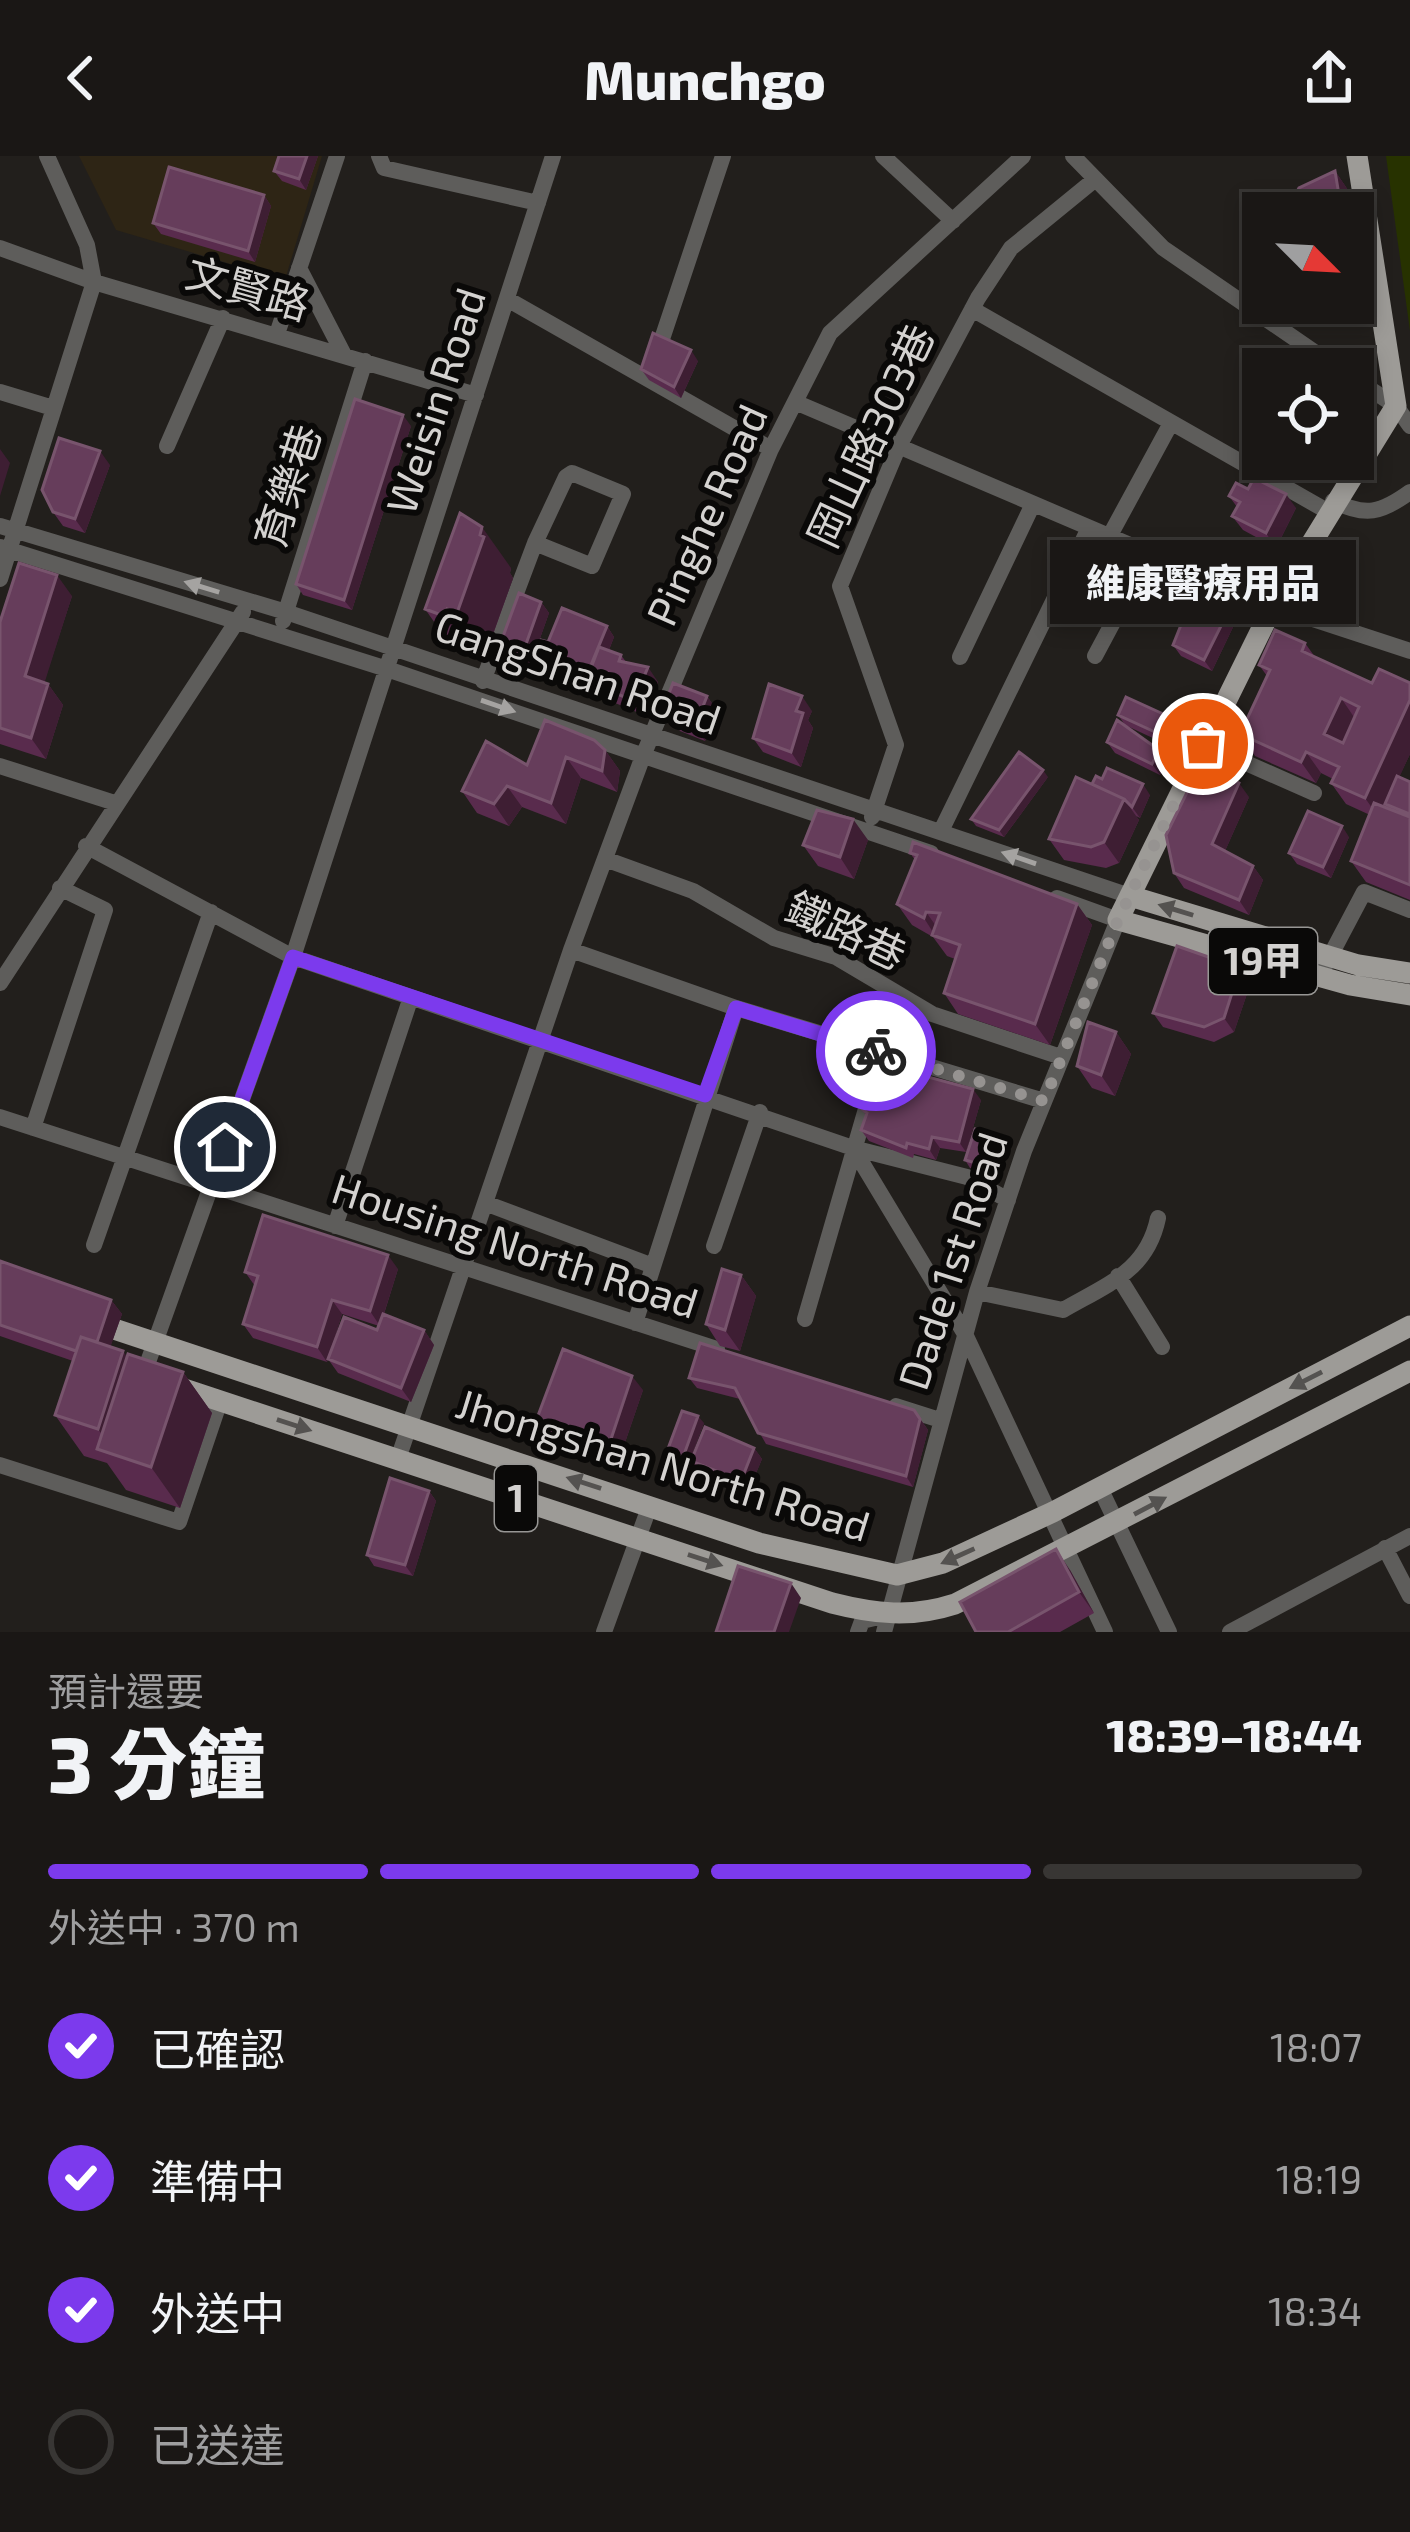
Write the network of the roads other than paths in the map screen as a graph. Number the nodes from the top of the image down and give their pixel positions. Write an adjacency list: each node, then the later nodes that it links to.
1 (47, 156): 15 (street)
2 (337, 156): 14 (street)
3 (379, 156): 11 (street)
4 (554, 156): 11 (street, Weisin Road)
5 (723, 156): 23 (street)
6 (883, 156): 12 (street)
7 (1023, 156): 12 (street, Pinghe Road)
8 (1073, 156): 10 (street)
9 (1357, 156): 29 (main road)
10 (1093, 181): 17 (street, 岡山路303巷); 20 (street)
11 (538, 203): 16 (street, Weisin Road)
12 (952, 221): 27 (street, Pinghe Road)
13 (0, 248): 15 (street, 文賢路)
14 (299, 268): 19 (street); 21 (street)
15 (94, 282): 18 (street, 文賢路); 28 (street)
16 (507, 299): 23 (street); 26 (street, Weisin Road)
17 (972, 309): 30 (street); 33 (street, 岡山路303巷)
18 (223, 318): 19 (street, 文賢路); 32 (street)
19 (277, 334): 21 (street, 文賢路)
20 (1307, 348)
21 (344, 355): 22 (street, 文賢路)
22 (365, 361): 26 (street, 文賢路); 47 (street, 育樂巷)
23 (649, 380): 34 (street)
24 (1374, 391): 29 (street)
25 (0, 392): 28 (street)
26 (476, 395): 50 (street, Weisin Road)
27 (795, 402): 33 (street); 34 (street, Pinghe Road)
28 (53, 408): 38 (street)
29 (1403, 408): 31 (street); 37 (main road)
30 (1171, 423): 37 (street); 40 (street)
31 (1410, 426)
32 (167, 446)
33 (898, 448): 36 (street); 62 (street, 岡山路303巷)
34 (771, 449): 56 (street, Pinghe Road)
35 (1410, 492): 37 (street)
36 (1032, 506): 39 (street); 53 (street)
37 (1330, 506): 46 (main road)
38 (7, 528): 42 (street); 45 (street, GangShan Road, one-way to 38)
39 (1088, 530): 40 (street); 64 (street)
40 (1108, 539): 43 (street)
41 (535, 543): 41 (street); 55 (street)
42 (4, 549): 44 (street); 48 (street, GangShan Road)
43 (1149, 555): 46 (street); 52 (street)
44 (0, 579)
45 (250, 601): 47 (street, GangShan Road); 48 (street)
46 (1273, 606): 51 (street); 57 (main road)
47 (286, 612): 49 (street, 育樂巷); 50 (street, GangShan Road)
48 (238, 620): 49 (street, GangShan Road); 61 (street)
49 (279, 633): 54 (street, GangShan Road)
50 (393, 649): 54 (street, Weisin Road); 55 (street, GangShan Road)
51 (1410, 651)
52 (1095, 656)
53 (960, 657)
54 (387, 669): 58 (street, GangShan Road, one-way to 58); 75 (street, Weisin Road)
55 (483, 681): 56 (street, GangShan Road)
56 (651, 736): 58 (street, Pinghe Road); 62 (street, GangShan Road)
57 (1203, 744): 60 (street); 70 (main road)
58 (644, 756): 63 (street, GangShan Road); 66 (street, Pinghe Road)
59 (0, 766): 61 (street)
60 (1314, 793)
61 (115, 803): 65 (street)
62 (874, 809): 63 (street, 岡山路303巷); 64 (street, GangShan Road)
63 (869, 830): 67 (street, GangShan Road)
64 (940, 831): 70 (street, GangShan Road, one-way to 64)
65 (86, 846): 68 (street); 72 (street)
66 (605, 859): 74 (street, Pinghe Road); 83 (street, 鐵路巷)
67 (952, 860)
68 (59, 888): 78 (street); 88 (street)
69 (1035, 890): 73 (street)
70 (1130, 896): 73 (main road); 76 (main road, 19甲, one-way to 70)
71 (1410, 910): 76 (street)
72 (211, 912): 75 (street); 90 (street)
73 (1118, 920): 76 (main road, 19甲); 83 (street, Dade 1st Road)
74 (571, 950): 80 (street); 81 (street, Pinghe Road)
75 (293, 957): 79 (street); 91 (street, Weisin Road)
76 (1325, 967): 77 (main road, 19甲)
77 (1409, 980)
78 (0, 983)
79 (410, 1000): 81 (street); 95 (street)
80 (736, 1008): 82 (street); 84 (street)
81 (538, 1042): 84 (street); 93 (street, Pinghe Road)
82 (884, 1054): 85 (street); 89 (street)
83 (1061, 1058): 85 (street, Dade 1st Road)
84 (705, 1095): 86 (street); 98 (street)
85 (1044, 1101): 92 (street, Dade 1st Road)
86 (760, 1112): 89 (street); 97 (street)
87 (0, 1117): 88 (street, Housing North Road)
88 (33, 1128): 90 (street, Housing North Road)
89 (853, 1148): 92 (street); 103 (street); 106 (street)
90 (124, 1156): 91 (street, Housing North Road); 96 (street)
91 (212, 1185): 95 (street, Housing North Road); 107 (street, Weisin Road)
92 (1008, 1200): 101 (street, Dade 1st Road)
93 (485, 1203): 98 (street); 99 (street, Pinghe Road)
94 (1158, 1218): 100 (street)
95 (335, 1226): 99 (street, Housing North Road)
96 (94, 1245)
97 (714, 1246)
98 (653, 1266): 104 (street)
99 (463, 1267): 104 (street, Housing North Road); 115 (street, Pinghe Road)
100 (1118, 1276): 101 (street); 108 (street)
101 (977, 1292): 106 (street, Dade 1st Road)
102 (67, 1314): 107 (main road, Jhongshan North Road / 1)
103 (805, 1318)
104 (635, 1322): 109 (street, Housing North Road)
105 (1410, 1326): 118 (main road, Jhongshan North Road / 1, one-way to 118)
106 (965, 1334): 114 (street, Dade 1st Road); 120 (street)
107 (156, 1343): 111 (street, Weisin Road); 115 (main road, Jhongshan North Road / 1)
108 (1162, 1347)
109 (740, 1356)
110 (1410, 1371): 121 (main road, Jhongshan North Road / 1, one-way to 110)
111 (133, 1372): 113 (main road, Jhongshan North Road / 1)
112 (874, 1399): 114 (street)
113 (220, 1401): 116 (main road, Jhongshan North Road / 1, one-way to 116); 117 (street)
114 (940, 1420): 126 (street, Dade 1st Road)
115 (410, 1427): 116 (street, Pinghe Road); 119 (main road, Jhongshan North Road / 1, one-way to 115)
116 (398, 1459): 123 (main road, Jhongshan North Road / 1)
117 (0, 1465)
118 (1099, 1486): 120 (main road, Jhongshan North Road / 1); 121 (street)
119 (650, 1505): 123 (street); 126 (main road, Jhongshan North Road / 1)
120 (1053, 1512): 124 (street); 126 (main road, Jhongshan North Road / 1, one-way to 126)
121 (1114, 1525): 124 (main road, Jhongshan North Road / 1); 132 (street)
122 (1410, 1536): 125 (street)
123 (640, 1539): 128 (main road, Jhongshan North Road / 1, one-way to 128); 129 (street)
124 (1069, 1546): 128 (main road, Jhongshan North Road / 1); 131 (street)
125 (1384, 1548): 127 (street); 133 (street)
126 (897, 1575): 128 (street, Dade 1st Road)
127 (1410, 1596)
128 (889, 1626): 130 (street)
129 (604, 1632)
130 (858, 1632)
131 (1105, 1632)
132 (1169, 1632)
133 (1229, 1632)

